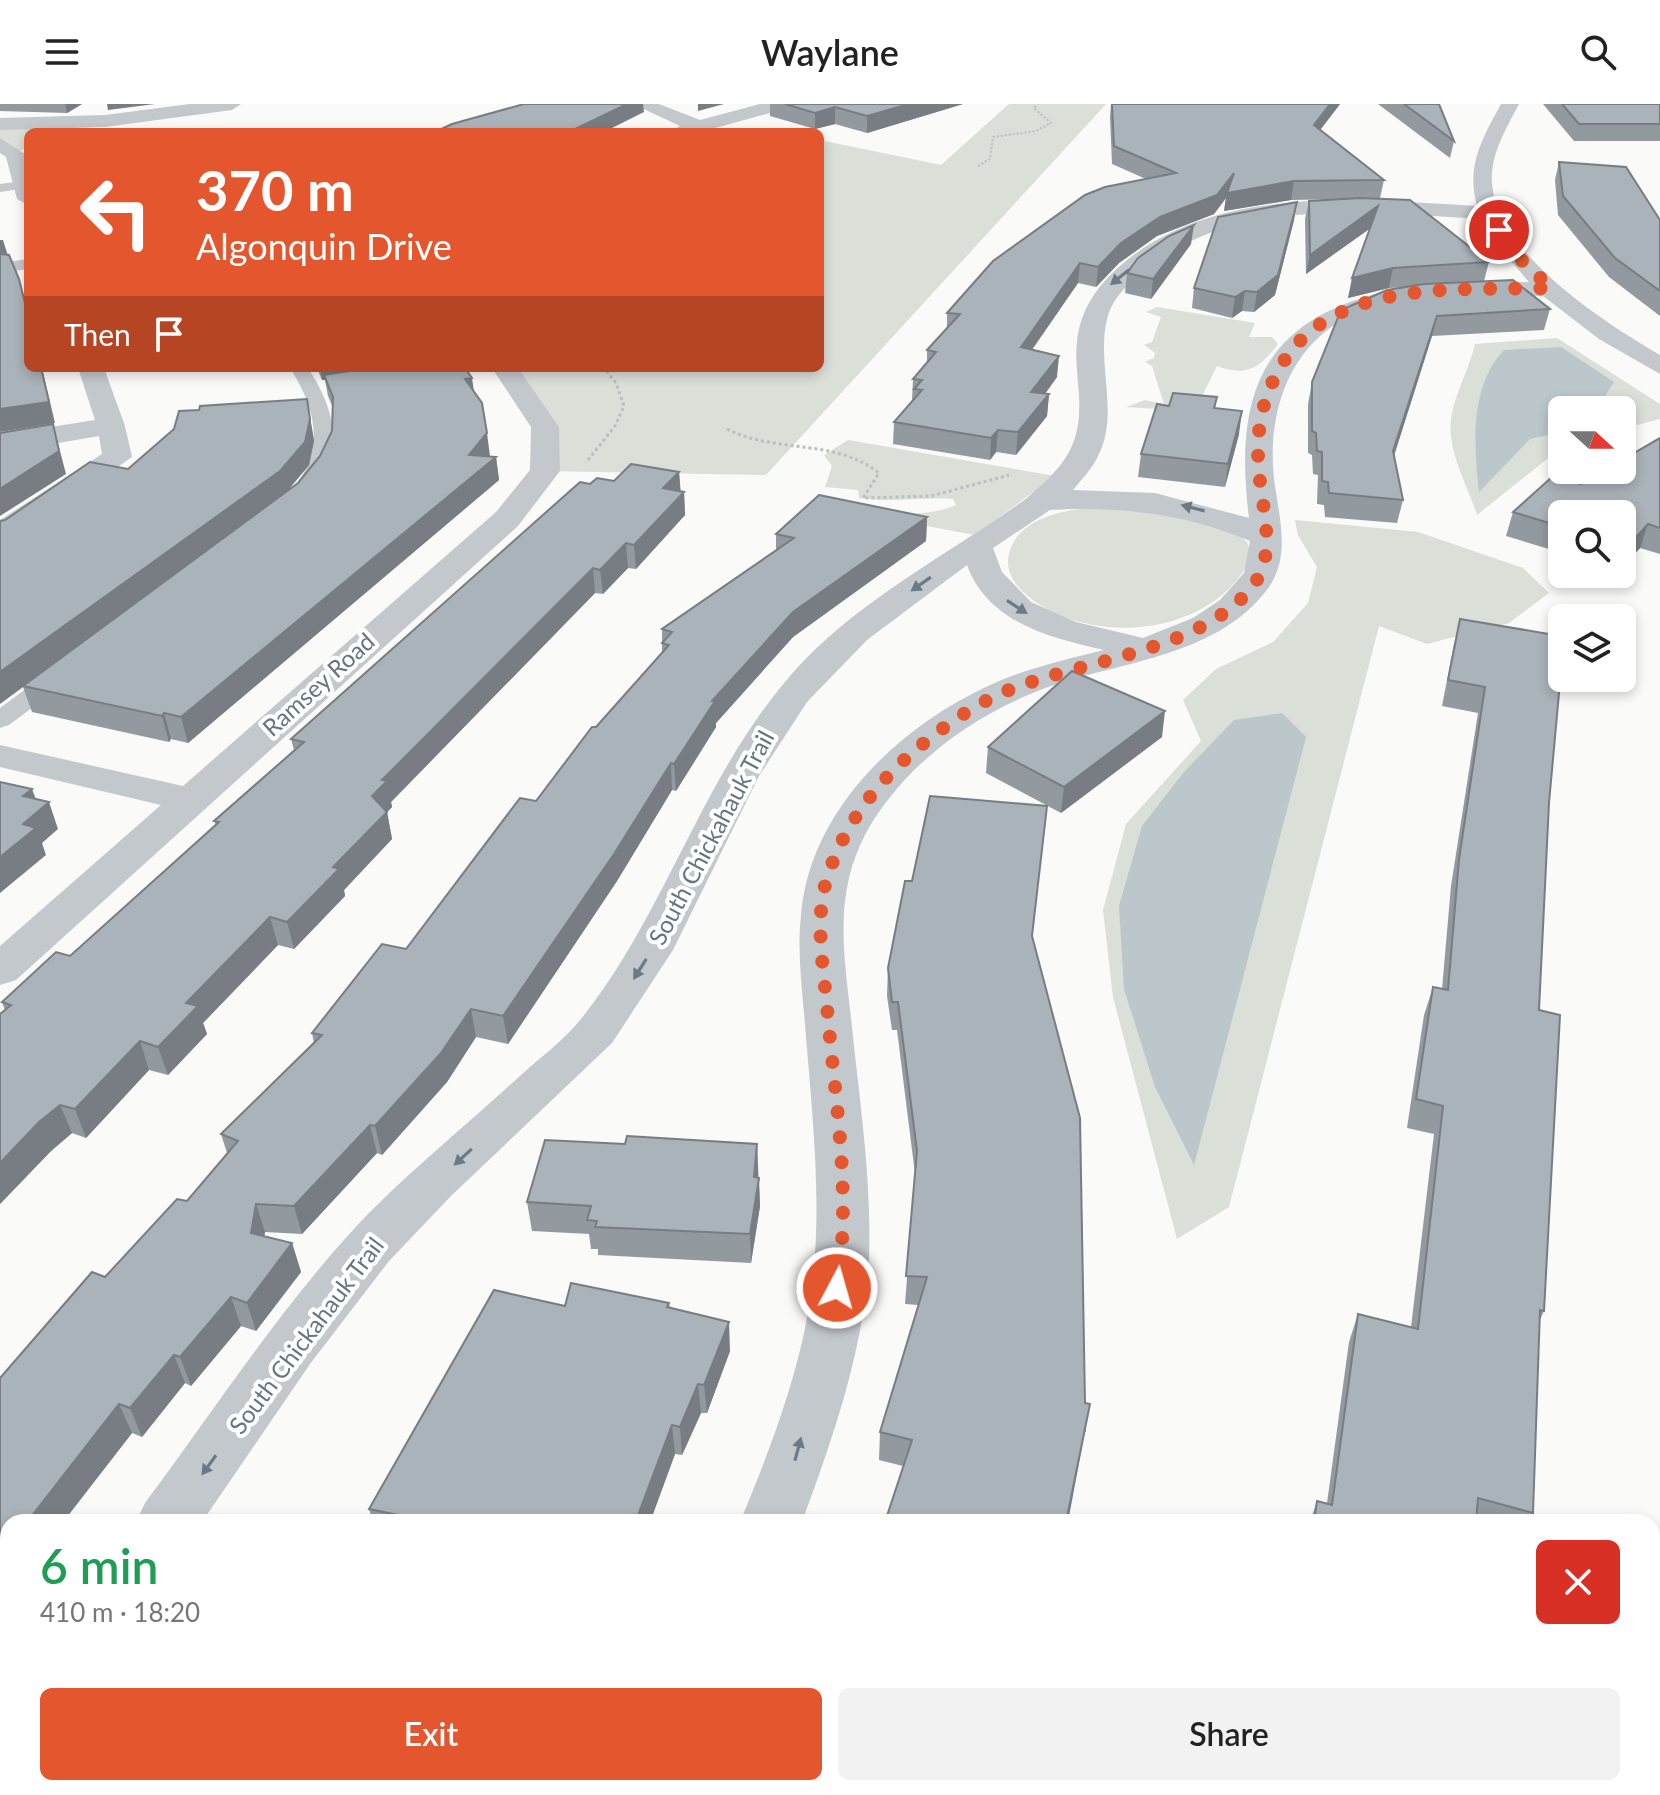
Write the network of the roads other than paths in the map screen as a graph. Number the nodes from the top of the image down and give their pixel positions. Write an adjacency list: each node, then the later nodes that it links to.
1 (232, 104): 5 (street)
2 (642, 104): 7 (street)
3 (781, 104): 7 (street)
4 (1510, 104): 14 (street)
5 (105, 121): 6 (street); 8 (street)
6 (0, 124)
7 (698, 126): 9 (street)
8 (77, 128)
9 (692, 128)
10 (14, 148): 12 (street)
11 (0, 188): 13 (lane)
12 (24, 188)
13 (24, 192)
14 (1489, 213): 17 (street); 24 (street, South Chickahauk Trail, one-way to 24)
15 (24, 265): 16 (lane)
16 (0, 268)
17 (1551, 288): 18 (street); 27 (street)
18 (1660, 366)
19 (92, 372): 22 (street)
20 (303, 372): 25 (lane)
21 (508, 372): 33 (street, Ramsey Road)
22 (111, 426): 23 (street); 26 (street)
23 (0, 444)
24 (1050, 494): 27 (street, one-way to 24); 28 (street, South Chickahauk Trail)
25 (294, 500)
26 (0, 534)
27 (1265, 536): 29 (street)
28 (976, 545): 29 (street, one-way to 29); 35 (street, South Chickahauk Trail, one-way to 35)
29 (1143, 648): 36 (street, one-way to 29)
30 (71, 666): 31 (lane)
31 (0, 720)
32 (0, 756): 33 (street)
33 (190, 800): 34 (street, Ramsey Road)
34 (0, 970)
35 (173, 1514)
36 (774, 1514)

